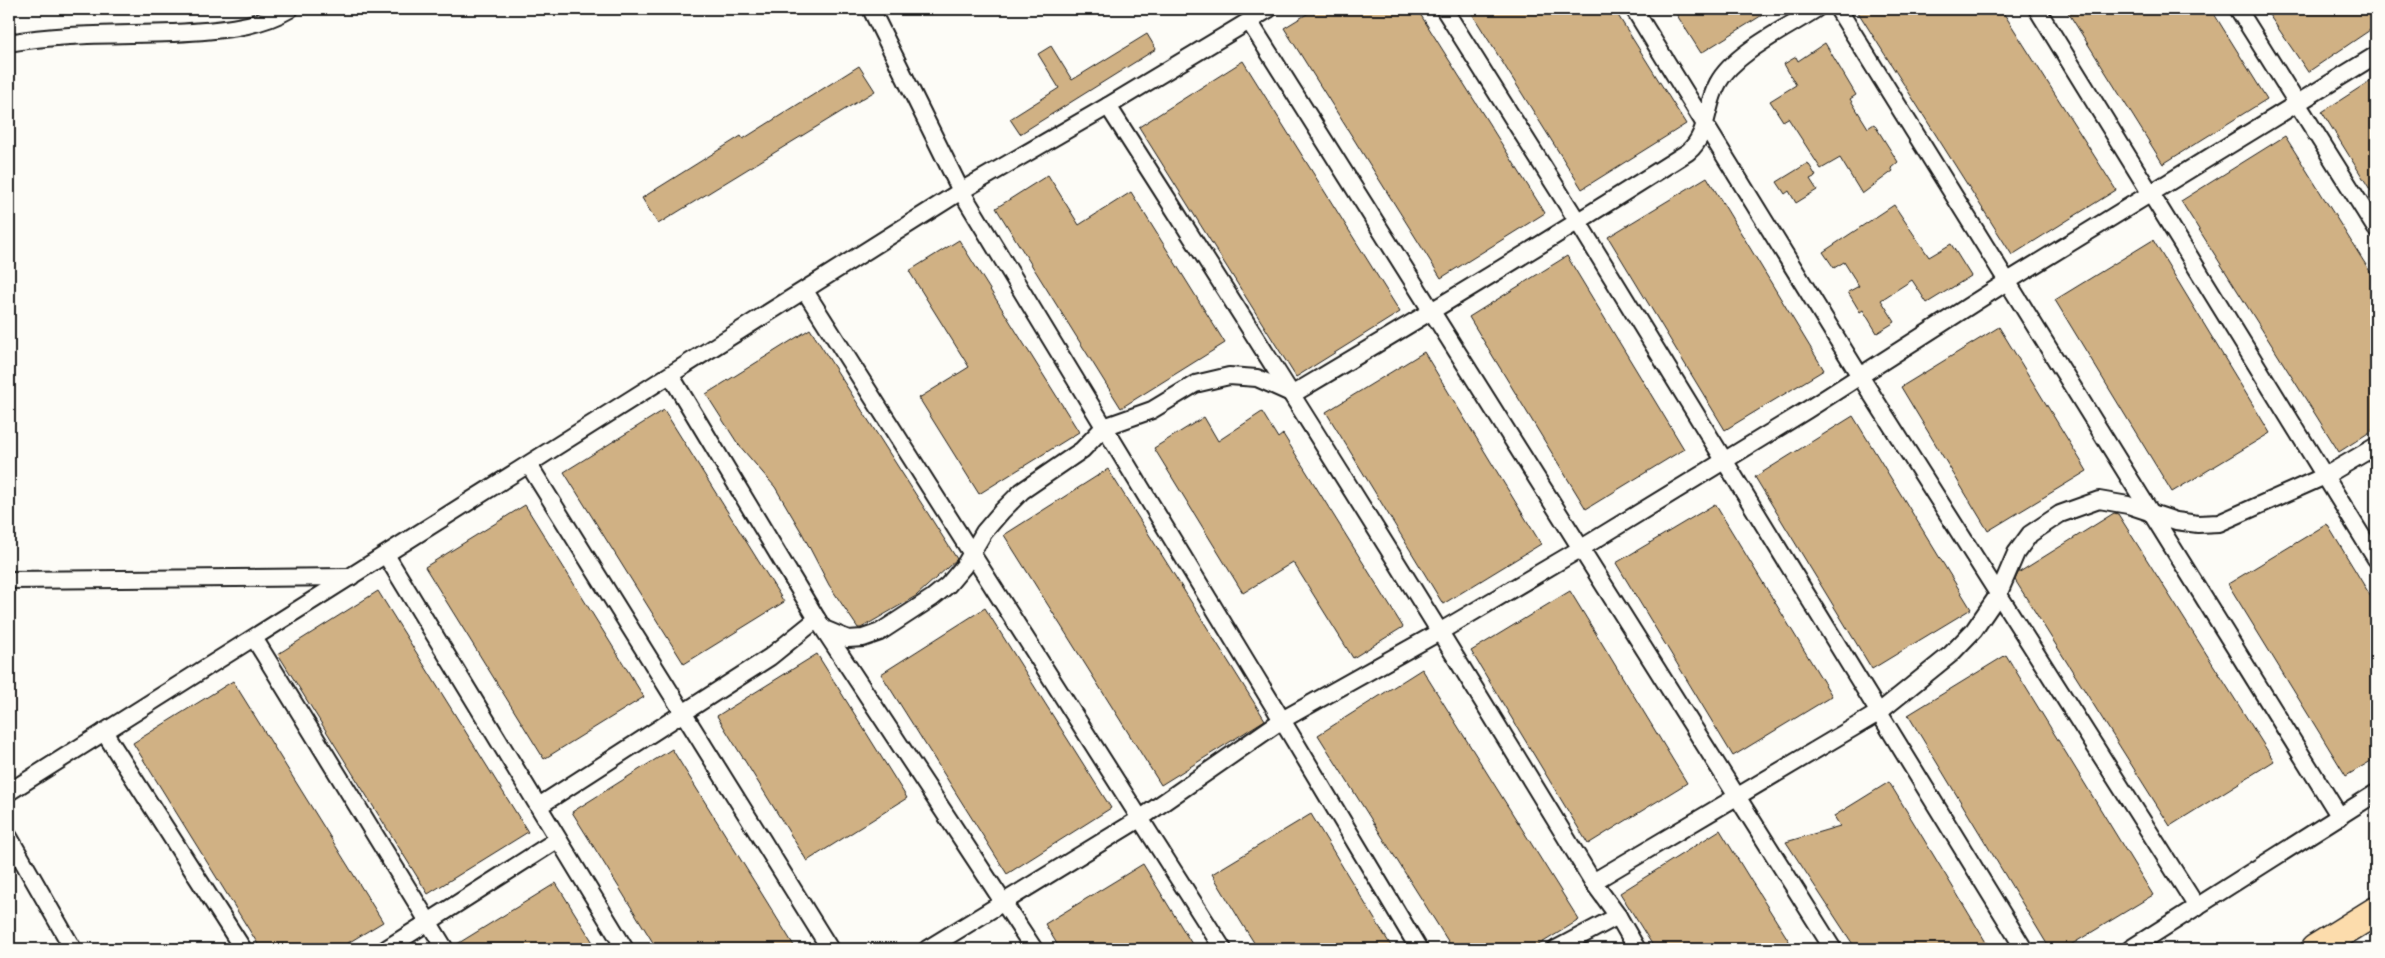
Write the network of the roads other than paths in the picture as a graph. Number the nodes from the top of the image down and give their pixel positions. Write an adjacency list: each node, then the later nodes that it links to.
1 (290, 9): 11 (street)
2 (1269, 9): 10 (street)
3 (1444, 9): 18 (street)
4 (1634, 9): 15 (street)
5 (1816, 9): 15 (street)
6 (1838, 9): 20 (street)
7 (2037, 9): 17 (street)
8 (2238, 9): 13 (street)
9 (874, 10): 16 (street)
10 (1249, 21): 14 (street); 22 (street)
11 (9, 43)
12 (2376, 55): 13 (street)
13 (2298, 104): 17 (street); 19 (street)
14 (1108, 106): 16 (street); 25 (street)
15 (1705, 124): 18 (street); 24 (street)
16 (961, 191): 21 (street); 26 (street)
17 (2151, 193): 20 (street); 30 (street)
18 (1578, 222): 22 (street); 28 (street)
19 (2376, 229)
20 (2008, 281): 24 (street); 31 (street)
21 (805, 291): 23 (street); 33 (street)
22 (1431, 313): 25 (street); 32 (street)
23 (671, 376): 29 (street); 39 (street)
24 (1860, 376): 28 (street); 38 (street)
25 (1293, 394): 26 (street); 40 (street)
26 (1104, 427): 33 (street); 44 (street)
27 (2376, 446): 30 (street)
28 (1722, 460): 32 (street); 43 (street)
29 (530, 465): 34 (street); 42 (street)
30 (2325, 476): 31 (street); 35 (street)
31 (2153, 514): 38 (street); 50 (street)
32 (1580, 549): 40 (street); 48 (street)
33 (970, 552): 39 (street); 51 (street)
34 (386, 554): 36 (street); 49 (street)
35 (2376, 559)
36 (351, 577): 37 (street); 41 (street)
37 (9, 580)
38 (1998, 595): 43 (street); 56 (street)
39 (821, 624): 42 (street); 55 (street)
40 (1441, 631): 44 (street); 54 (street)
41 (254, 638): 45 (street); 59 (street)
42 (682, 712): 49 (street); 65 (street)
43 (1878, 713): 48 (street); 73 (street)
44 (1282, 720): 51 (street); 69 (street)
45 (104, 732): 46 (street); 61 (street)
46 (11, 785)
47 (2376, 794): 50 (street)
48 (1736, 797): 54 (street); 72 (street)
49 (539, 806): 53 (street)
50 (2340, 816): 56 (street)
51 (1141, 818): 55 (street); 68 (street)
52 (9, 837): 60 (street)
53 (558, 840): 59 (street); 64 (street)
54 (1593, 882): 58 (street)
55 (1005, 903): 66 (street); 67 (street)
56 (2197, 907): 74 (street)
57 (2376, 911): 75 (highway)
58 (1618, 916): 70 (street); 71 (street)
59 (429, 922): 62 (street); 63 (street)
60 (73, 949)
61 (244, 949)
62 (386, 949)
63 (446, 949)
64 (625, 949)
65 (830, 949)
66 (927, 949)
67 (1034, 949)
68 (1223, 949)
69 (1419, 949)
70 (1556, 949)
71 (1637, 949)
72 (1833, 949)
73 (2024, 949)
74 (2130, 949)
75 (2315, 949)

